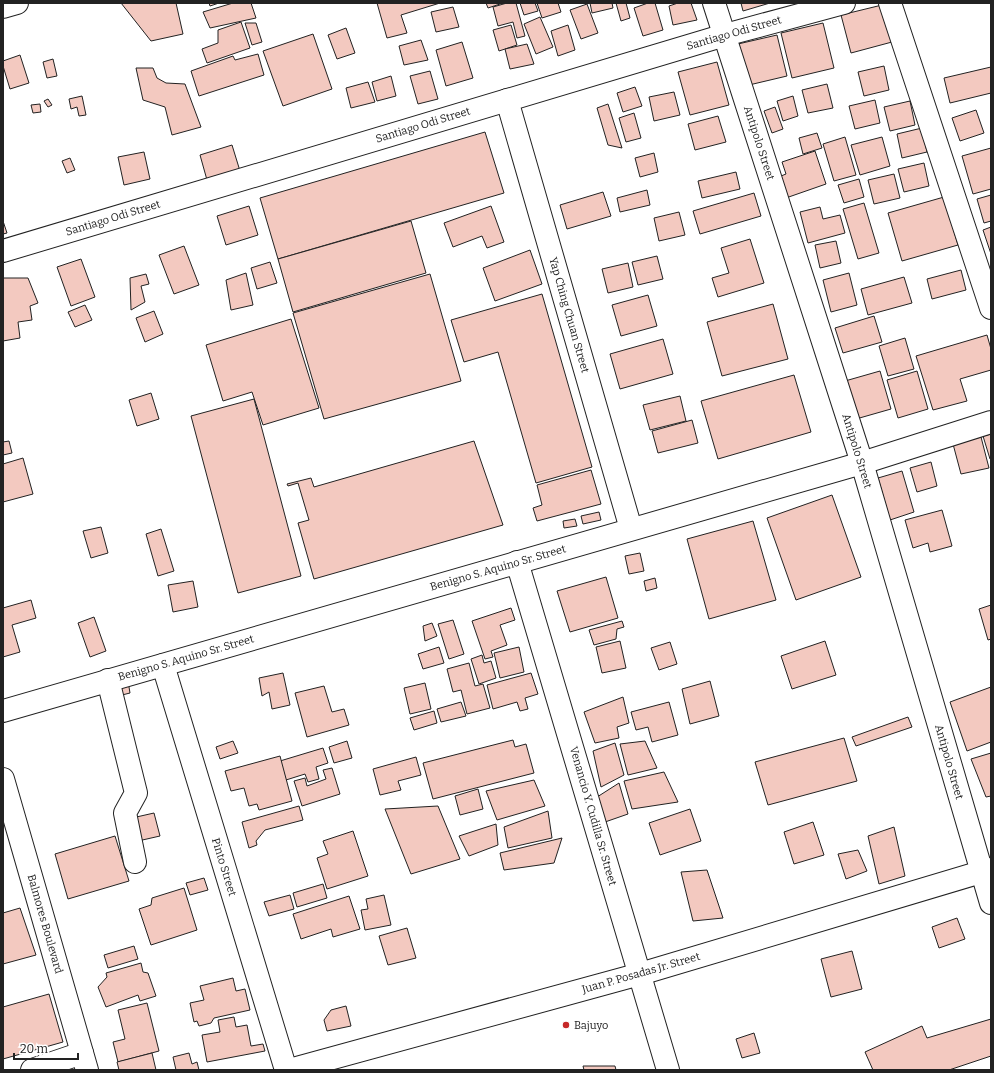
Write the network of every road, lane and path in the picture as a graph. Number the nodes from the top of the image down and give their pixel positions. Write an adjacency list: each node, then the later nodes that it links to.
1 (17, 3): 5 (street)
2 (714, 3): 6 (street, Antipolo Street)
3 (844, 3): 6 (street, Santiago Odi Street)
4 (890, 3): 9 (street)
5 (3, 7)
6 (725, 35): 7 (street, Santiago Odi Street); 11 (street, Antipolo Street)
7 (507, 100): 8 (street, Santiago Odi Street); 12 (street, Yap Ching Chuan Street)
8 (3, 251)
9 (991, 308)
10 (991, 422): 11 (street, Benigno S. Aquino Sr. Street)
11 (862, 463): 12 (street, Benigno S. Aquino Sr. Street); 19 (street, Antipolo Street)
12 (631, 530): 13 (street, Benigno S. Aquino Sr. Street)
13 (517, 562): 14 (street, Benigno S. Aquino Sr. Street); 21 (street, Venancio Y. Cudilla Sr. Street)
14 (163, 665): 15 (street, Benigno S. Aquino Sr. Street); 24 (street, Pinto Street)
15 (108, 680): 16 (street, Benigno S. Aquino Sr. Street); 18 (street)
16 (3, 711)
17 (3, 779): 22 (street, Balmores Boulevard)
18 (135, 862)
19 (986, 870): 20 (street, Antipolo Street); 21 (street, Juan P. Posadas Jr. Street)
20 (991, 903)
21 (640, 974): 25 (street, Juan P. Posadas Jr. Street); 26 (street, Venancio Y. Cudilla Sr. Street)
22 (85, 1062): 23 (street)
23 (32, 1070)
24 (286, 1070)
25 (289, 1070)
26 (668, 1070)

